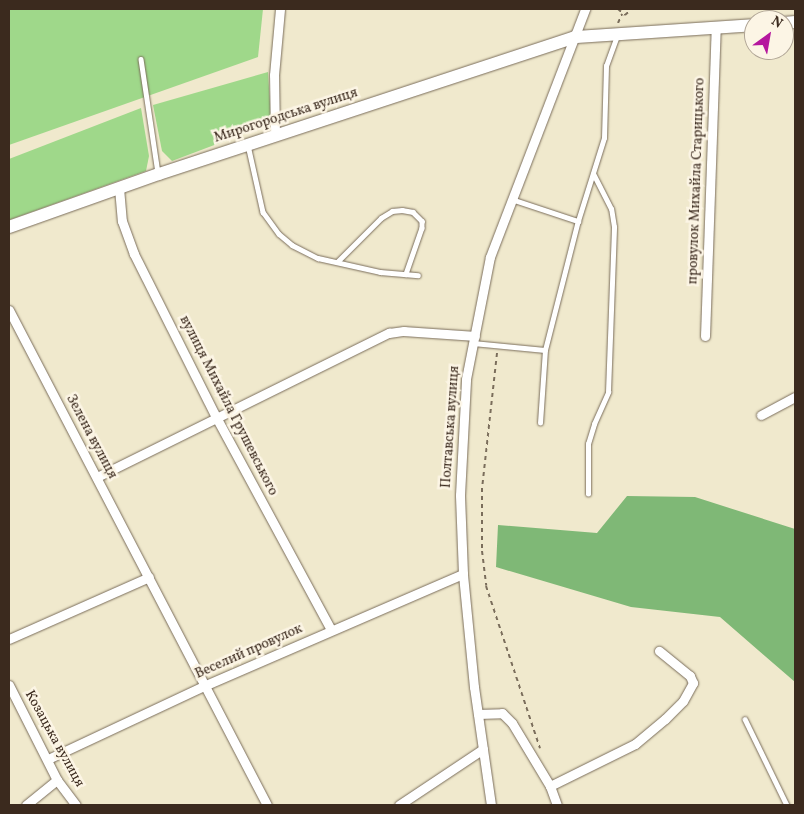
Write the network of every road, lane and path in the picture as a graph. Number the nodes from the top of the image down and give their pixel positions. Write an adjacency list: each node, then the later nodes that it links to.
1 (280, 9): 10 (street)
2 (585, 9): 8 (street, Полтавська вулиця)
3 (618, 9): 4 (path)
4 (632, 9)
5 (744, 26): 6 (street, Мирогородська вулиця)
6 (716, 28): 7 (street, Мирогородська вулиця); 22 (street, провулок Михайла Старицького)
7 (617, 34): 8 (street, Мирогородська вулиця); 13 (lane)
8 (575, 37): 10 (street, Мирогородська вулиця); 15 (street, Полтавська вулиця)
9 (141, 59): 12 (lane)
10 (275, 136): 11 (street, Мирогородська вулиця)
11 (248, 145): 12 (street, Мирогородська вулиця); 18 (lane)
12 (159, 174): 14 (street, Мирогородська вулиця)
13 (593, 174): 16 (lane); 31 (lane)
14 (120, 188): 17 (street, Мирогородська вулиця); 28 (street, вулиця Михайла Грушевського)
15 (511, 199): 16 (lane); 23 (street, Полтавська вулиця)
16 (578, 222): 25 (lane)
17 (9, 227)
18 (337, 262): 19 (lane); 19 (lane)
19 (406, 274): 20 (lane)
20 (418, 276)
21 (9, 310): 30 (street, Зелена вулиця)
22 (705, 336)
23 (474, 340): 24 (lane); 28 (street); 32 (street, Полтавська вулиця)
24 (498, 346): 25 (lane); 42 (path)
25 (545, 350): 29 (lane)
26 (795, 397): 27 (street)
27 (761, 415)
28 (216, 417): 30 (street); 34 (street, вулиця Михайла Грушевського)
29 (540, 423)
30 (97, 477): 33 (street, Зелена вулиця)
31 (588, 494)
32 (463, 574): 34 (street, Веселий провулок); 39 (street, Полтавська вулиця)
33 (149, 577): 35 (street); 38 (street, Зелена вулиця)
34 (331, 630): 38 (street, Веселий провулок)
35 (9, 639)
36 (659, 651): 45 (street)
37 (9, 685): 43 (street, Козацька вулиця)
38 (206, 685): 43 (street, Веселий провулок); 48 (street, Зелена вулиця)
39 (478, 714): 41 (street, Полтавська вулиця); 45 (street)
40 (745, 719): 52 (lane)
41 (483, 748): 49 (street); 50 (street, Полтавська вулиця)
42 (541, 750)
43 (48, 759): 44 (street, Козацька вулиця)
44 (58, 780): 46 (street); 47 (street, Козацька вулиця)
45 (550, 786): 51 (street)
46 (26, 805)
47 (76, 805)
48 (267, 805)
49 (399, 805)
50 (491, 805)
51 (557, 805)
52 (786, 805)

